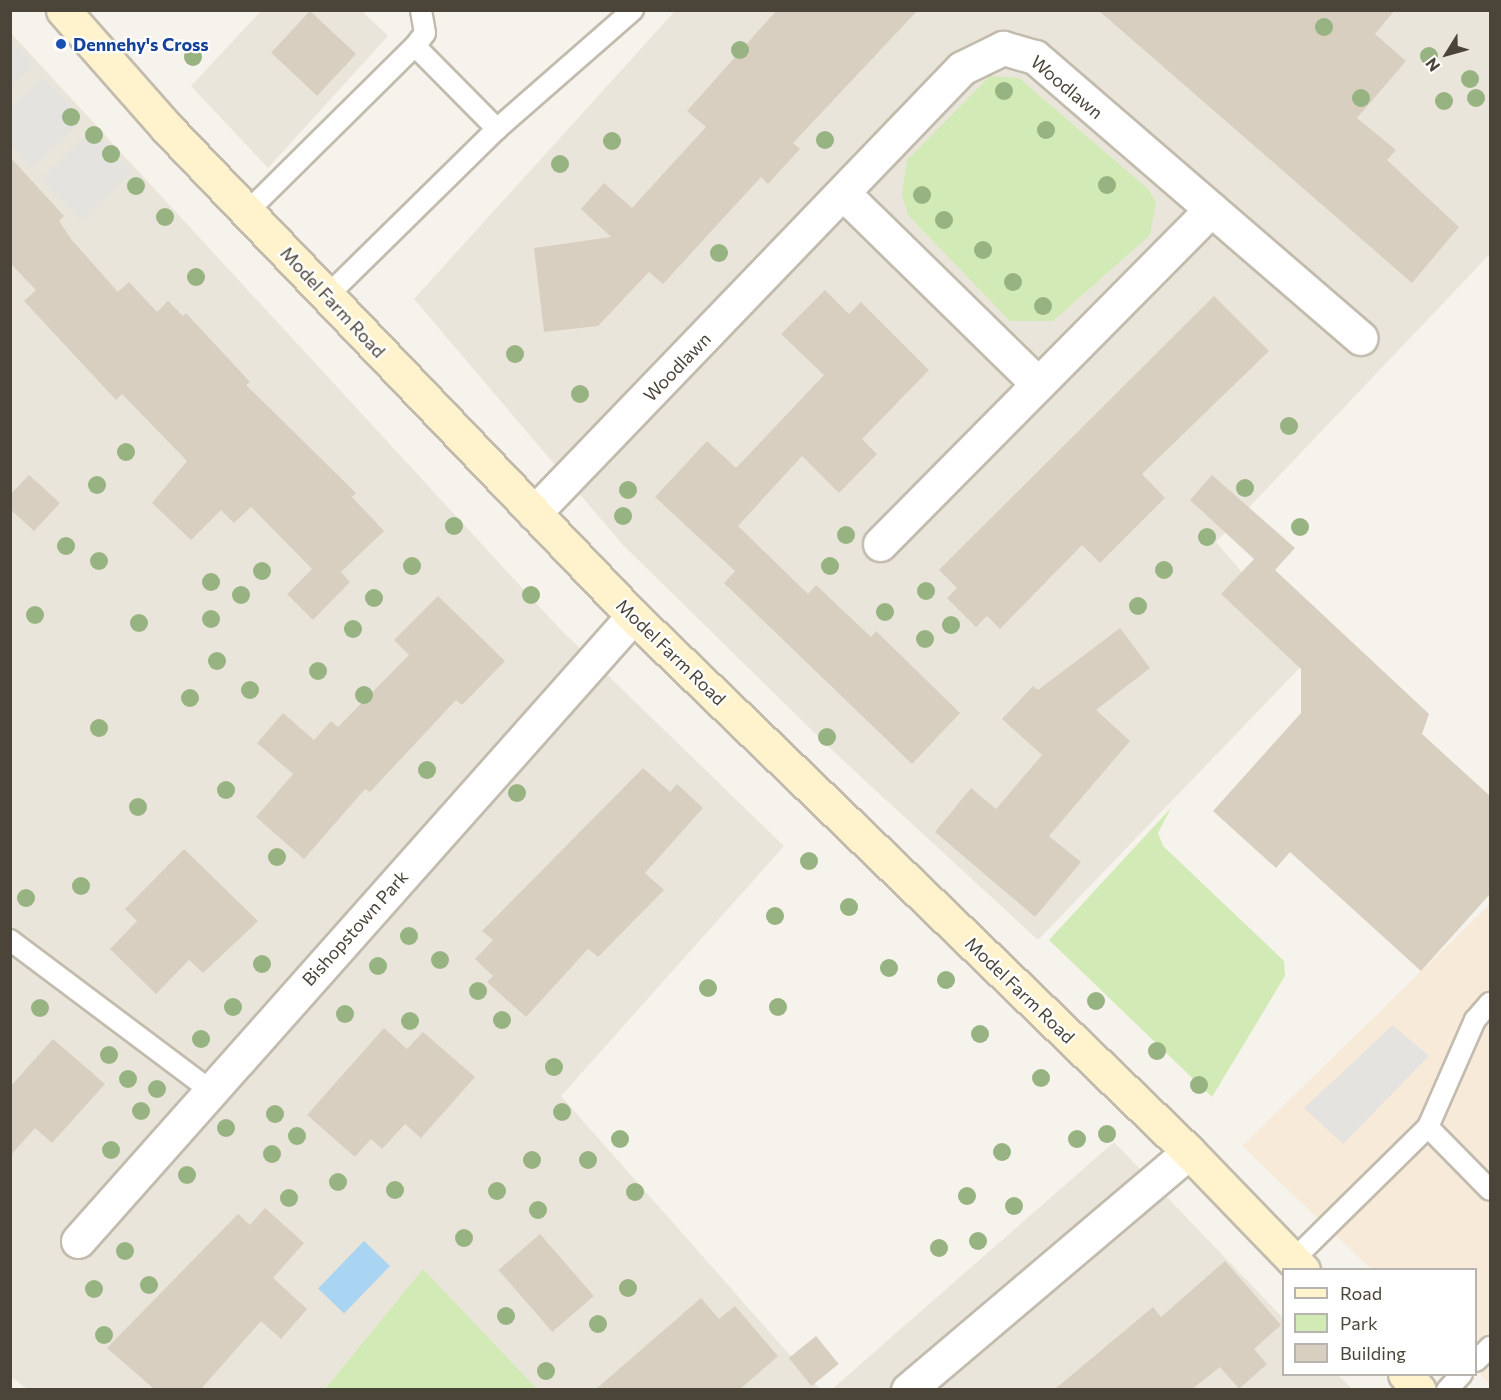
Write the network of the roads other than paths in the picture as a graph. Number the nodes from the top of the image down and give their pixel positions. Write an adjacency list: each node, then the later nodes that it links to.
1 (63, 10): 8 (main road, Model Farm Road)
2 (421, 10): 4 (lane)
3 (633, 10): 5 (lane)
4 (415, 46): 5 (lane); 8 (lane)
5 (497, 129): 9 (lane)
6 (843, 193): 7 (street, Woodlawn); 11 (street); 12 (street, Woodlawn)
7 (1210, 209): 10 (street, Woodlawn); 11 (street)
8 (247, 212): 9 (main road, Model Farm Road)
9 (327, 296): 12 (main road, Model Farm Road)
10 (1360, 338)
11 (1038, 384): 13 (street)
12 (534, 513): 14 (main road, Model Farm Road)
13 (880, 544)
14 (633, 616): 17 (street, Bishopstown Park); 19 (main road, Model Farm Road)
15 (10, 940): 17 (lane)
16 (1491, 1003): 18 (lane)
17 (210, 1090): 21 (street, Bishopstown Park)
18 (1428, 1126): 20 (lane); 22 (lane)
19 (1189, 1152): 22 (main road, Model Farm Road); 27 (street)
20 (1491, 1190)
21 (78, 1241)
22 (1298, 1265)
23 (1491, 1347): 24 (lane)
24 (1477, 1360)
25 (1407, 1376): 28 (main road)
26 (1460, 1376): 29 (lane)
27 (908, 1389)
28 (1419, 1389)
29 (1447, 1389)

